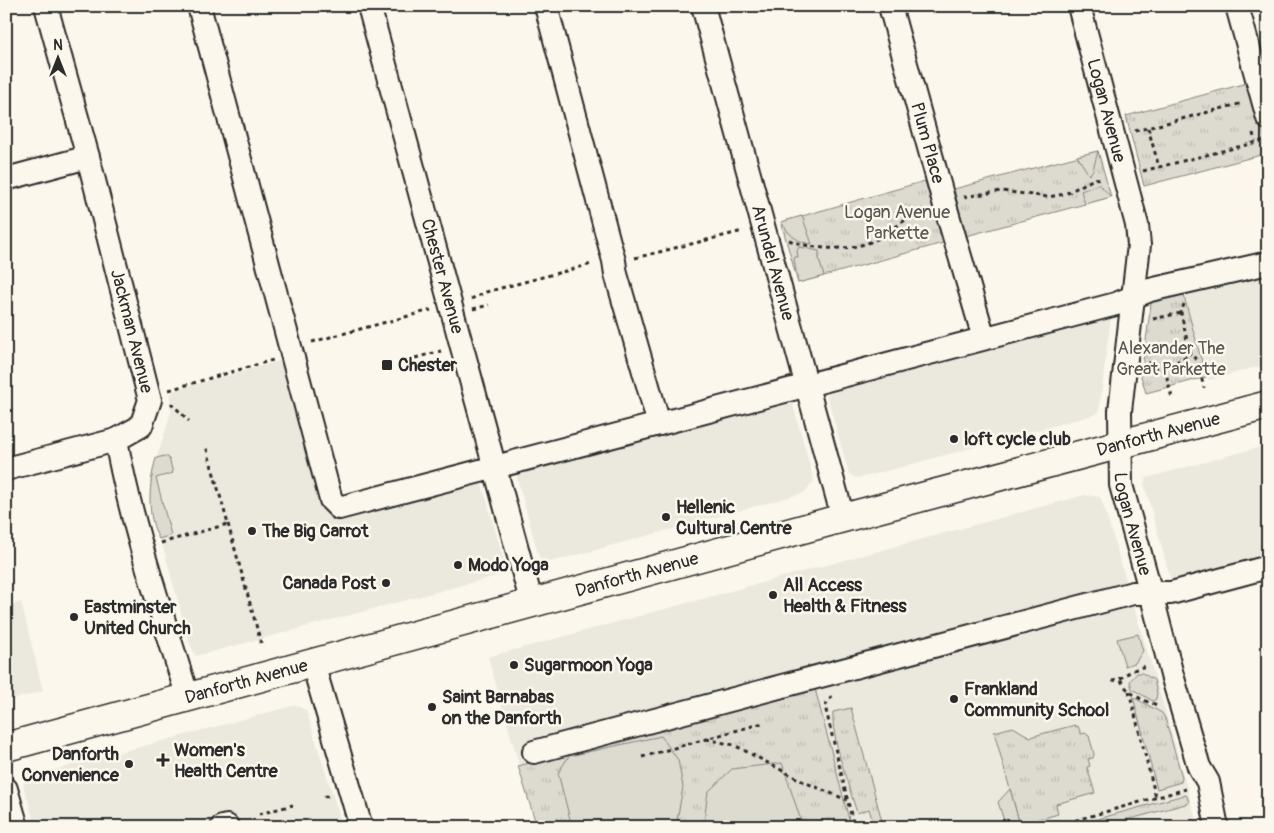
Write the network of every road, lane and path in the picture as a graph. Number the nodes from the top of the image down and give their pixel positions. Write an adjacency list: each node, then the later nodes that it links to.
1 (46, 6): 14 (street, Jackman Avenue)
2 (199, 6): 45 (street)
3 (369, 6): 30 (street, Chester Avenue)
4 (546, 6): 41 (street)
5 (703, 6): 35 (street, Arundel Avenue)
6 (890, 6): 29 (street, Plum Place)
7 (1079, 6): 24 (street, Logan Avenue)
8 (1237, 6): 9 (street)
9 (1255, 118): 10 (path); 13 (path)
10 (1148, 128): 11 (path); 15 (path)
11 (1127, 134)
12 (1268, 139): 13 (path)
13 (1255, 142): 15 (path)
14 (88, 157): 18 (street); 42 (street, Jackman Avenue)
15 (1159, 167): 16 (path)
16 (1138, 172)
17 (1108, 177): 19 (path)
18 (6, 179)
19 (956, 198)
20 (926, 207): 21 (path)
21 (781, 237)
22 (1268, 262): 23 (street)
23 (1181, 283): 24 (street); 27 (path)
24 (1132, 296): 29 (street); 43 (street, Logan Avenue)
25 (489, 305): 26 (path)
26 (468, 310)
27 (1181, 313): 28 (path); 31 (path)
28 (1146, 320)
29 (984, 338): 35 (street)
30 (458, 354): 33 (path); 45 (street, Chester Avenue)
31 (1190, 354): 34 (path); 36 (path)
32 (1142, 356): 34 (path)
33 (415, 358)
34 (1165, 369): 37 (path)
35 (807, 386): 41 (street); 47 (street, Arundel Avenue)
36 (1204, 388)
37 (1172, 398)
38 (170, 402): 40 (path)
39 (1268, 405): 43 (main road, Danforth Avenue)
40 (189, 421)
41 (659, 424): 45 (street)
42 (116, 440): 46 (street, Jackman Avenue); 60 (street)
43 (1120, 445): 47 (main road, Danforth Avenue); 51 (street, Logan Avenue)
44 (206, 446): 48 (path)
45 (496, 467): 52 (street, Chester Avenue)
46 (6, 469)
47 (843, 518): 52 (main road, Danforth Avenue)
48 (228, 524): 49 (path); 53 (path)
49 (158, 544)
50 (1268, 567): 51 (street)
51 (1151, 593): 65 (street); 77 (street, Logan Avenue)
52 (532, 604): 54 (main road, Danforth Avenue)
53 (261, 643)
54 (313, 664): 60 (main road, Danforth Avenue); 74 (street)
55 (1154, 664): 56 (path)
56 (1121, 680): 57 (path); 58 (path)
57 (1112, 681)
58 (1129, 691): 61 (path); 69 (path)
59 (834, 692): 70 (path)
60 (188, 698): 64 (main road, Danforth Avenue)
61 (1166, 706)
62 (763, 723): 63 (path)
63 (706, 739): 66 (path); 70 (path)
64 (6, 747)
65 (534, 752)
66 (642, 757)
67 (1190, 787): 69 (path)
68 (6, 789): 73 (street)
69 (1156, 798): 76 (path)
70 (847, 800): 75 (path)
71 (292, 805): 72 (path)
72 (259, 814)
73 (18, 827)
74 (361, 827)
75 (854, 827)
76 (1052, 827)
77 (1218, 827)

